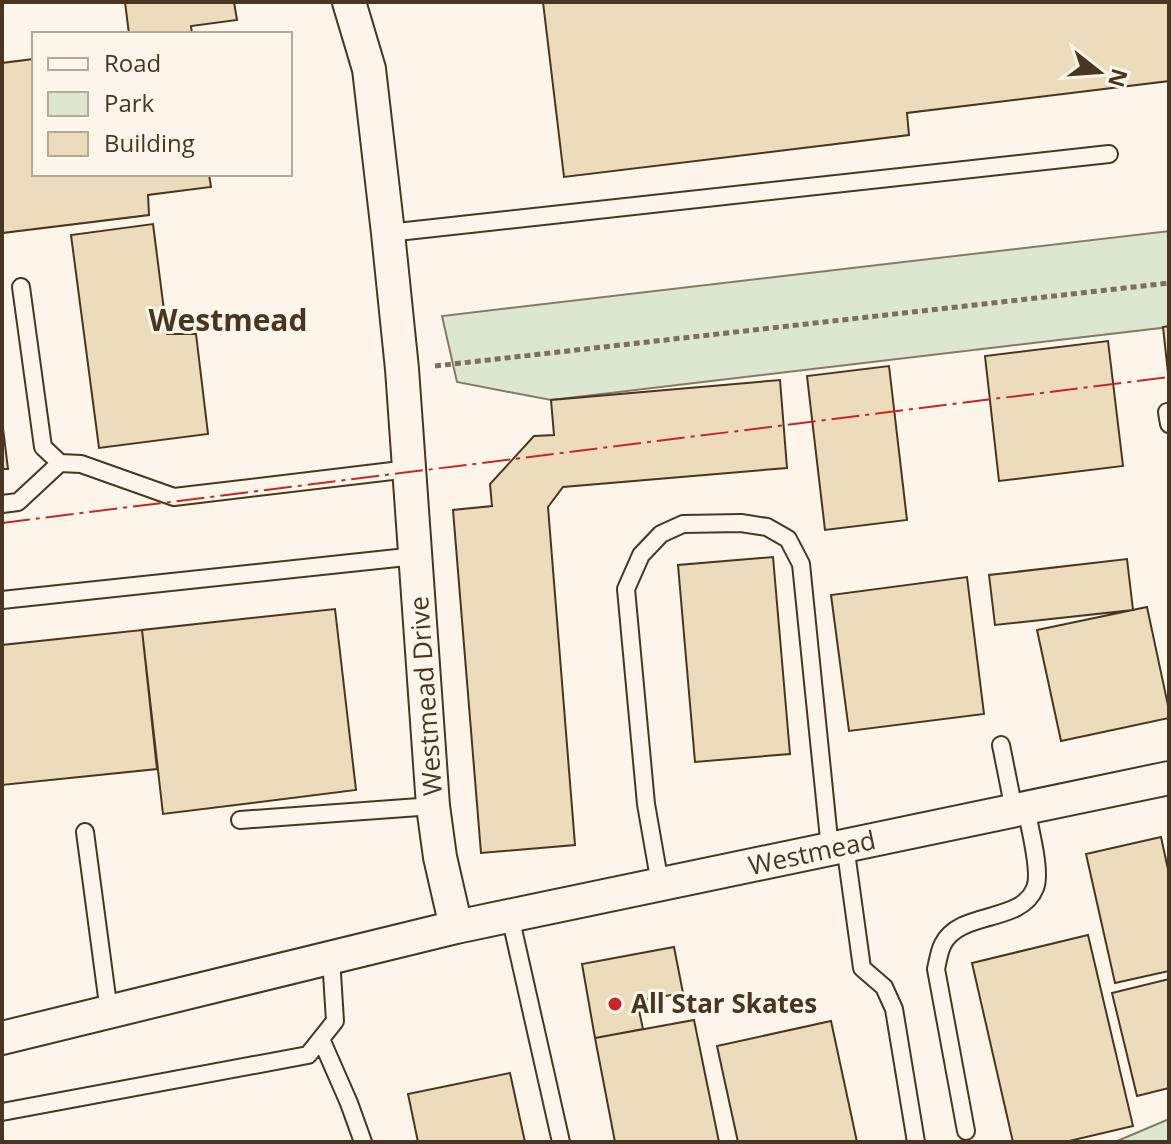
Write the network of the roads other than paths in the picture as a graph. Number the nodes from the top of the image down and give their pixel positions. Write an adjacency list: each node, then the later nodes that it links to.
1 (349, 2): 3 (street, Westmead Drive)
2 (1109, 154): 3 (lane)
3 (388, 233): 6 (street, Westmead Drive)
4 (21, 287): 5 (lane)
5 (60, 463): 6 (lane); 7 (lane)
6 (409, 469): 8 (street, Westmead Drive)
7 (2, 504)
8 (416, 556): 9 (lane); 12 (street, Westmead Drive)
9 (2, 600)
10 (1001, 745): 13 (lane)
11 (1169, 778): 13 (street, Westmead)
12 (433, 806): 14 (lane); 19 (street, Westmead Drive)
13 (1020, 809): 16 (street, Westmead); 25 (lane)
14 (240, 820)
15 (85, 832): 21 (lane)
16 (838, 847): 17 (street, Westmead); 17 (lane); 28 (lane)
17 (660, 884): 18 (street, Westmead)
18 (510, 916): 19 (street, Westmead); 27 (lane)
19 (456, 927): 20 (street)
20 (331, 958): 21 (street); 23 (lane)
21 (109, 1012): 22 (street)
22 (2, 1038)
23 (321, 1039): 24 (lane); 26 (lane)
24 (2, 1112)
25 (966, 1131)
26 (363, 1142)
27 (561, 1142)
28 (916, 1142)

